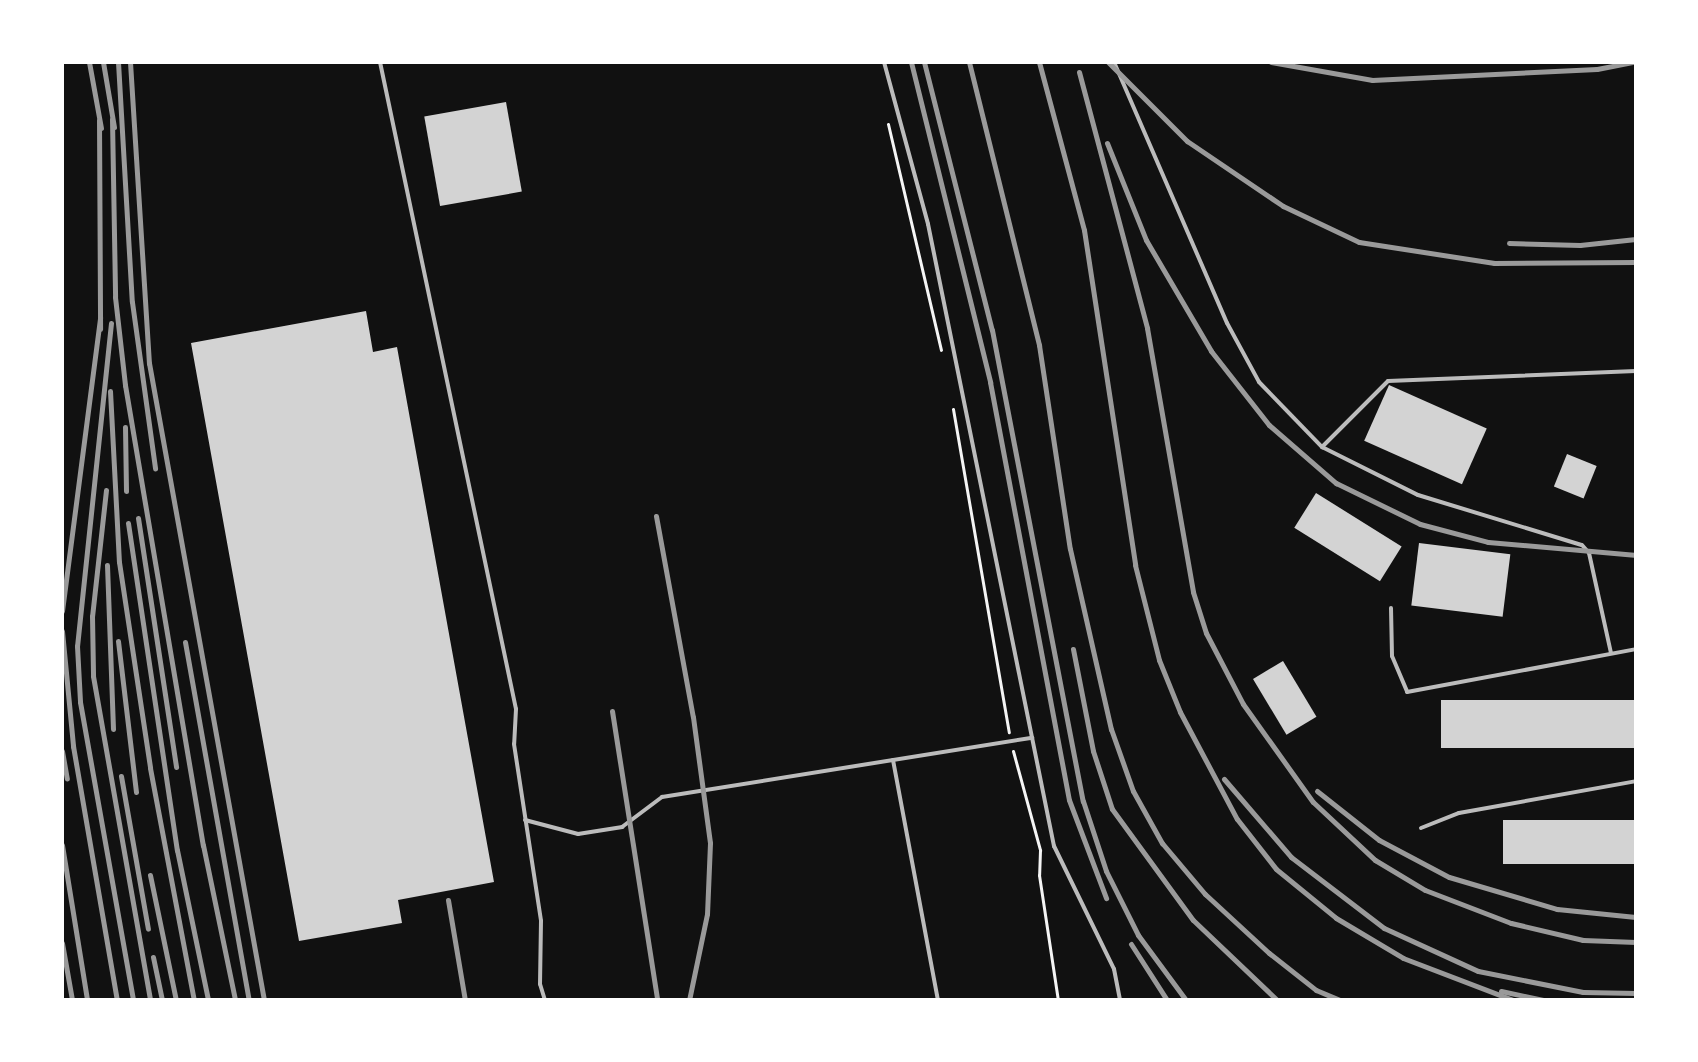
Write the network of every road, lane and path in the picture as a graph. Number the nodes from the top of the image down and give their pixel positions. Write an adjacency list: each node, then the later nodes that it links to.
1 (380, 62): 16 (lane)
2 (884, 62): 12 (lane)
3 (1114, 62): 8 (lane)
4 (888, 123): 5 (path)
5 (943, 361)
6 (1636, 371): 8 (lane)
7 (952, 402): 13 (path)
8 (1322, 447): 11 (lane)
9 (1391, 608): 11 (lane)
10 (1636, 649): 11 (lane)
11 (1611, 653)
12 (1032, 738): 13 (lane); 21 (lane)
13 (1010, 742): 14 (lane); 20 (path)
14 (893, 760): 16 (lane); 19 (lane)
15 (1636, 781): 17 (lane)
16 (525, 820): 18 (lane)
17 (1421, 828)
18 (545, 1000)
19 (938, 1000)
20 (1058, 1000)
21 (1120, 1000)

